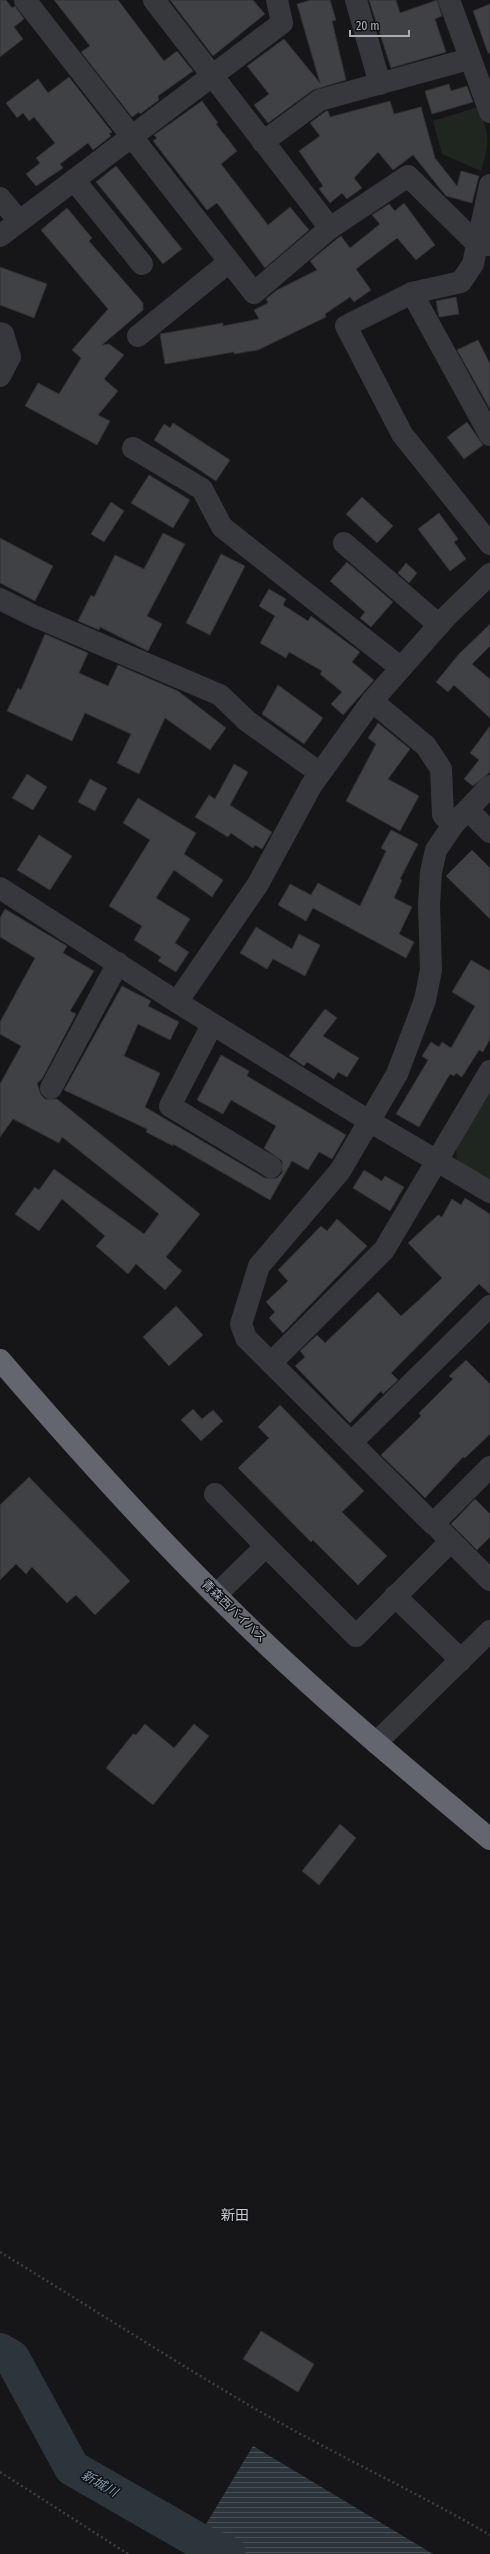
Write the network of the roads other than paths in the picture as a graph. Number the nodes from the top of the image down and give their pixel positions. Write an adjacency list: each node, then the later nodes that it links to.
1 (25, 0): 10 (street)
2 (154, 0): 7 (street)
3 (277, 0): 7 (street)
4 (356, 0): 8 (street)
5 (449, 0): 6 (street)
6 (469, 59): 8 (street); 9 (street)
7 (213, 75): 10 (street); 11 (street)
8 (380, 84): 11 (street)
9 (490, 112)
10 (131, 136): 12 (street); 19 (street)
11 (263, 142): 16 (street)
12 (74, 180): 15 (street); 20 (street)
13 (490, 185): 18 (street)
14 (0, 198): 15 (street)
15 (19, 221): 17 (street)
16 (330, 228): 18 (street); 19 (street)
17 (0, 236)
18 (484, 245): 21 (street)
19 (229, 262): 23 (street)
20 (142, 264)
21 (412, 293): 25 (street); 28 (street)
22 (0, 333): 24 (street)
23 (138, 336)
24 (0, 376)
25 (490, 435)
26 (133, 448): 32 (street)
27 (344, 543): 31 (street)
28 (490, 544)
29 (490, 574): 31 (street)
30 (0, 599): 34 (street)
31 (439, 625): 32 (street)
32 (401, 668): 33 (street)
33 (372, 701): 34 (street); 36 (street)
34 (320, 774): 40 (street)
35 (490, 786): 36 (street)
36 (461, 818): 37 (street); 44 (street)
37 (490, 832)
38 (0, 888): 39 (street)
39 (118, 963): 40 (street); 43 (street)
40 (177, 1002): 41 (street)
41 (212, 1025): 44 (street); 46 (street)
42 (490, 1071): 45 (street)
43 (51, 1088)
44 (369, 1121): 45 (street); 50 (street)
45 (438, 1160): 47 (street); 50 (street)
46 (271, 1167)
47 (490, 1192)
48 (490, 1306): 51 (street)
49 (0, 1360): 58 (highway, 青森西バイパス)
50 (271, 1363): 51 (street)
51 (352, 1442): 54 (street)
52 (490, 1468): 54 (street)
53 (215, 1494): 56 (street)
54 (433, 1524): 55 (street)
55 (451, 1541): 57 (street); 59 (street)
56 (266, 1546): 58 (street); 59 (street)
57 (490, 1580)
58 (216, 1595): 62 (highway, 青森西バイパス)
59 (395, 1596): 61 (street)
60 (490, 1631): 61 (street)
61 (461, 1660): 62 (street)
62 (376, 1743): 63 (highway, 青森西バイパス)
63 (490, 1839)

